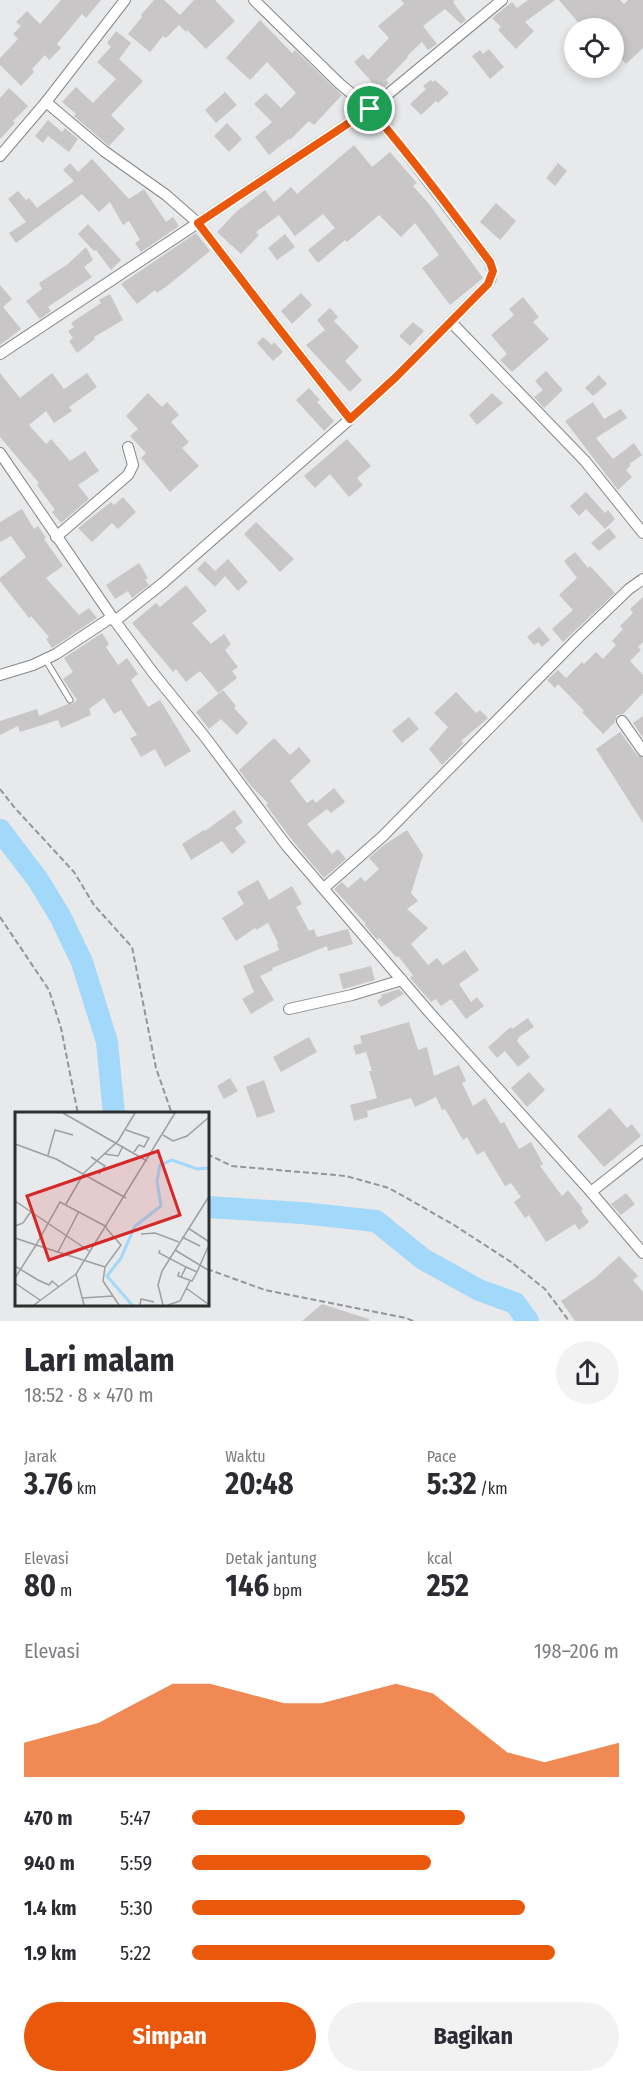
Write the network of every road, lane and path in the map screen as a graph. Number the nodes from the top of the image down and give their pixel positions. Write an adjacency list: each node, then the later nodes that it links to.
1 (124, 0): 4 (street)
2 (254, 0): 5 (street)
3 (501, 0): 5 (street)
4 (46, 102): 6 (street); 7 (street)
5 (370, 109): 7 (street); 8 (street)
6 (0, 156)
7 (198, 223): 9 (street); 10 (street)
8 (451, 322): 10 (street); 13 (street)
9 (0, 354)
10 (350, 419): 16 (street)
11 (128, 447): 14 (street)
12 (0, 453): 14 (street)
13 (643, 533)
14 (56, 537): 16 (street)
15 (643, 579): 23 (street)
16 (114, 619): 17 (street); 23 (street)
17 (45, 659): 18 (street); 19 (lane)
18 (0, 675)
19 (70, 700)
20 (622, 721): 21 (street)
21 (643, 751)
22 (0, 789): 28 (path)
23 (324, 888): 25 (street)
24 (0, 917): 27 (path)
25 (402, 980): 26 (street); 31 (street)
26 (289, 1009)
27 (78, 1112)
28 (171, 1112)
29 (643, 1152): 31 (street)
30 (208, 1154): 35 (path)
31 (591, 1192): 32 (street)
32 (643, 1253)
33 (208, 1269): 34 (path)
34 (413, 1321)
35 (569, 1321)

